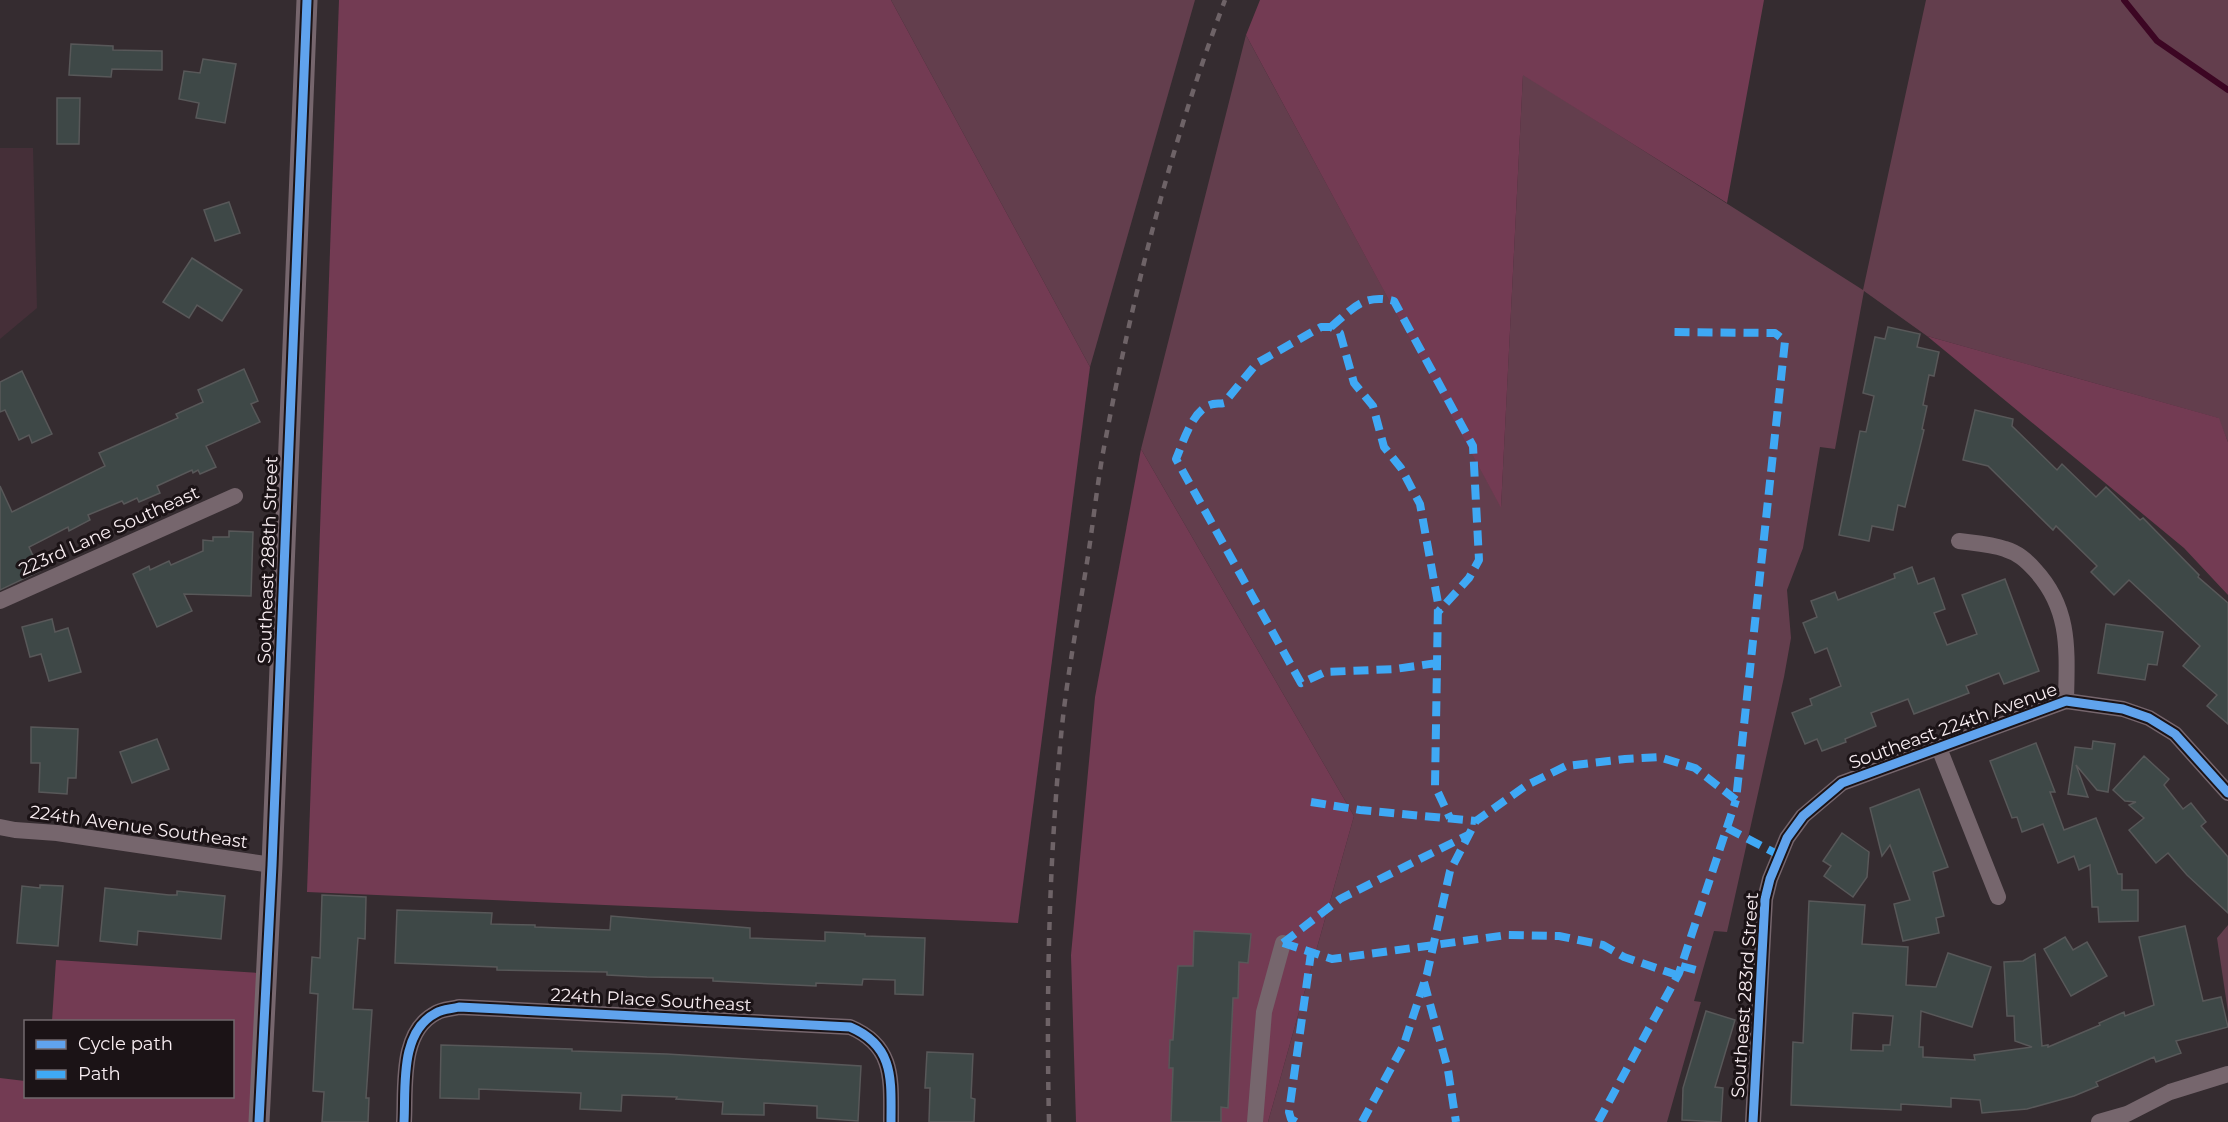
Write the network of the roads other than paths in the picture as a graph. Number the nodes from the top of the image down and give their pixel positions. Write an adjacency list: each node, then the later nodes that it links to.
1 (307, 0): 10 (street, Southeast 288th Street)
2 (235, 496): 4 (street, 223rd Lane Southeast)
3 (1959, 540): 5 (street)
4 (0, 602)
5 (2066, 701): 6 (street, Southeast 224th Avenue); 7 (street, Southeast 224th Avenue)
6 (1939, 748): 9 (street, Southeast 224th Avenue); 11 (street)
7 (2228, 793)
8 (0, 827): 10 (street, 224th Avenue Southeast)
9 (1787, 838): 19 (street, Southeast 283rd Street)
10 (272, 865): 15 (street, Southeast 288th Street)
11 (1998, 897)
12 (1283, 943): 18 (street)
13 (2228, 1074): 14 (street)
14 (2129, 1118): 20 (street)
15 (259, 1122)
16 (404, 1122): 17 (street, 224th Place Southeast)
17 (891, 1122)
18 (1255, 1122)
19 (1753, 1122)
20 (2099, 1122)

